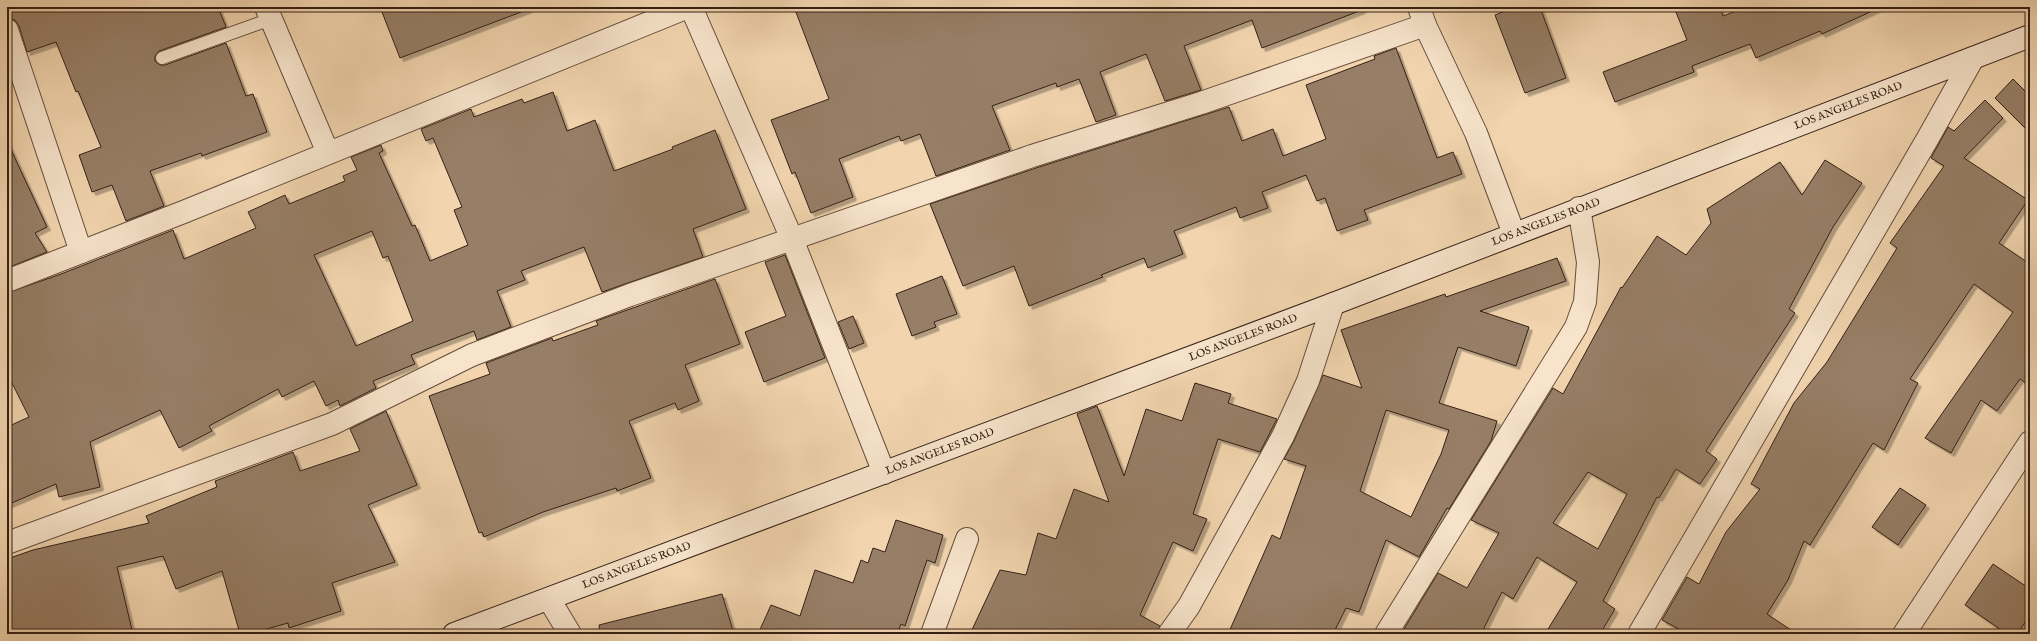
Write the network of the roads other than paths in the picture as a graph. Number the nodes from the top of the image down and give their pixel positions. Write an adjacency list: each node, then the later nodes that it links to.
1 (690, 7): 8 (street); 11 (street)
2 (269, 13): 6 (lane); 8 (street)
3 (1422, 16): 10 (street); 11 (street)
4 (7, 30): 12 (street)
5 (2030, 36): 7 (street, LOS ANGELES ROAD)
6 (162, 58)
7 (1973, 58): 9 (street, LOS ANGELES ROAD); 25 (street)
8 (328, 153): 12 (street)
9 (1579, 208): 10 (street, LOS ANGELES ROAD); 24 (street)
10 (1514, 234): 14 (street, LOS ANGELES ROAD)
11 (792, 239): 16 (street); 18 (street)
12 (81, 252): 13 (street)
13 (7, 281)
14 (1333, 304): 16 (street, LOS ANGELES ROAD); 23 (street)
15 (2030, 442): 26 (street)
16 (884, 473): 19 (street, LOS ANGELES ROAD)
17 (967, 539): 22 (street)
18 (7, 543)
19 (549, 599): 20 (street, LOS ANGELES ROAD); 21 (street)
20 (454, 634)
21 (570, 634)
22 (932, 634)
23 (1169, 634)
24 (1386, 634)
25 (1639, 634)
26 (1904, 634)

